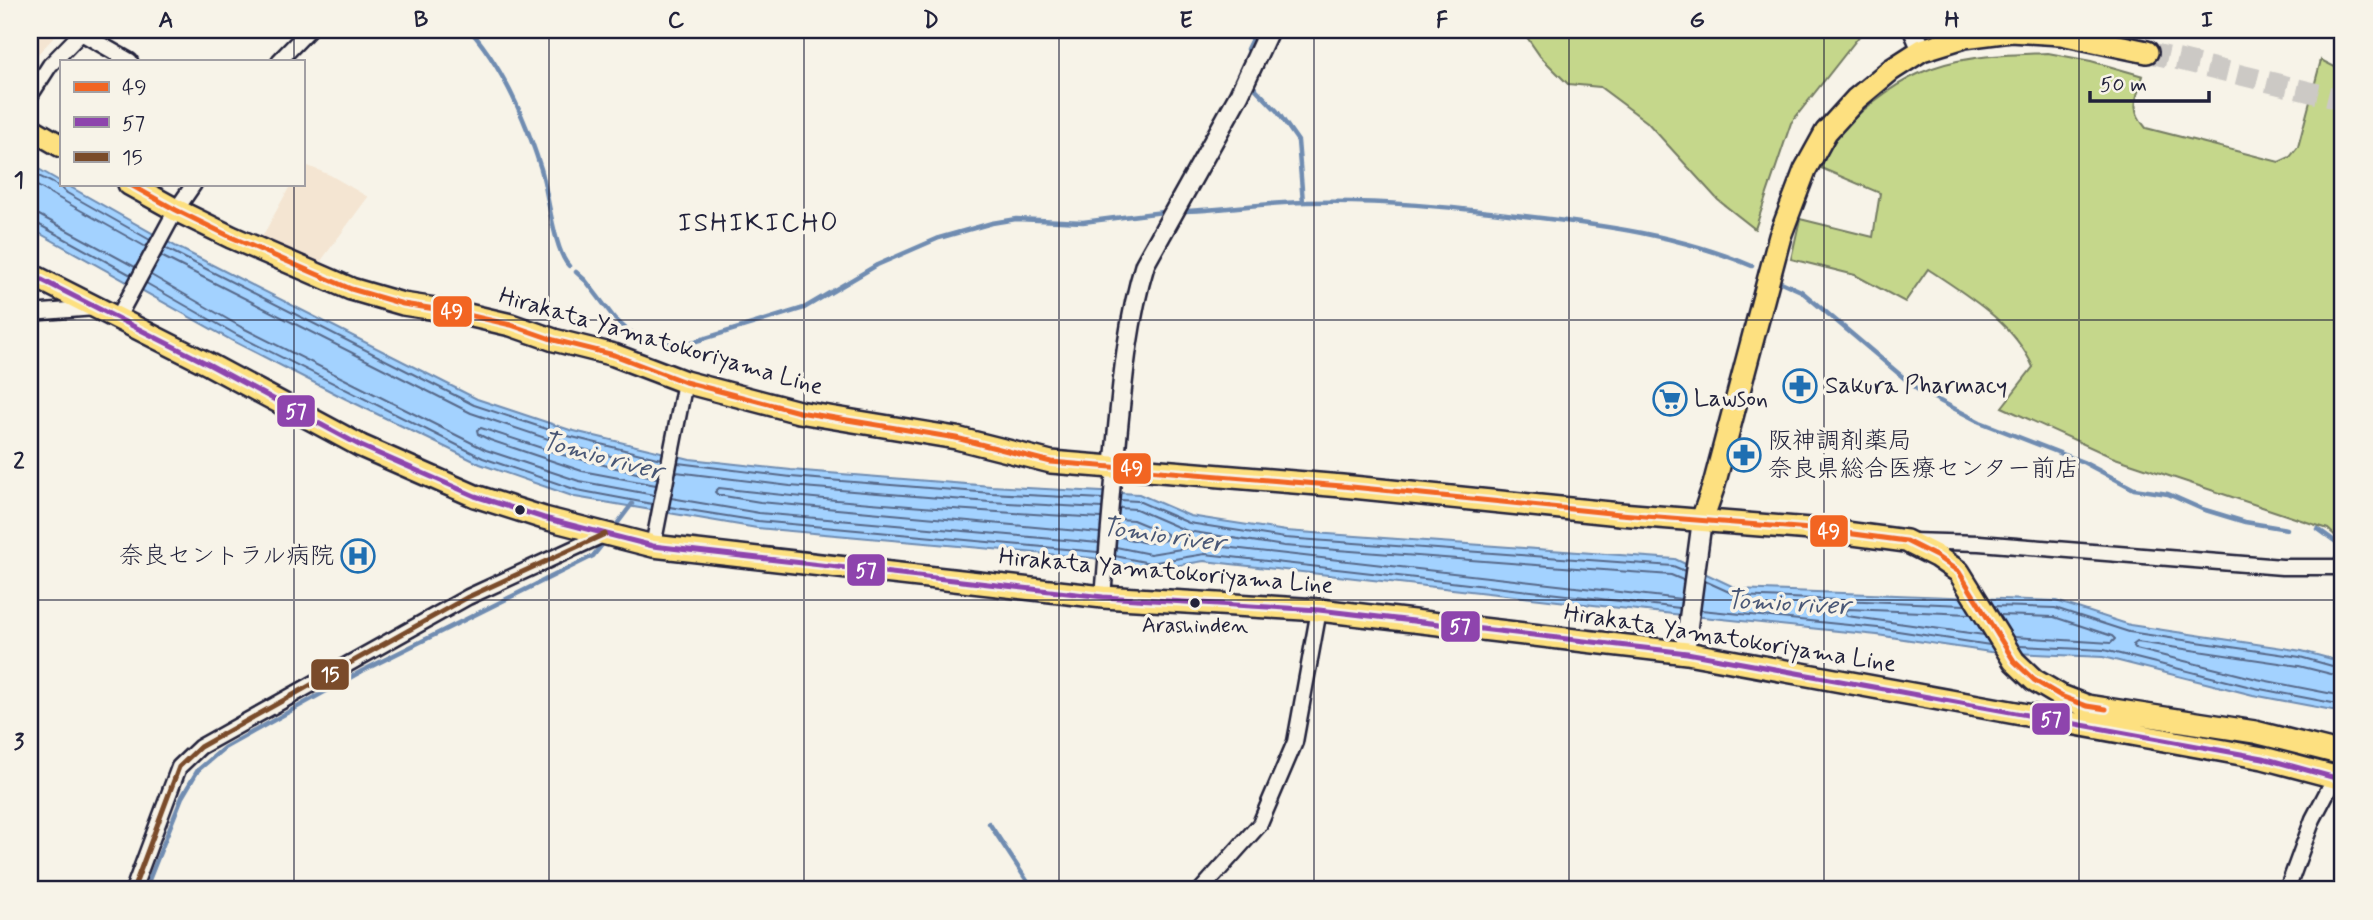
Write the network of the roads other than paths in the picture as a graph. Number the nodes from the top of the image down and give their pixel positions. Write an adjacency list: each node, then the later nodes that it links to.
1 (309, 30): 8 (street)
2 (1269, 30): 20 (street)
3 (1913, 30): 5 (street)
4 (82, 31): 7 (street); 9 (street)
5 (1922, 50): 6 (main road); 21 (main road)
6 (2147, 52)
7 (128, 60)
8 (280, 60)
9 (30, 96)
10 (30, 128): 11 (main road)
11 (60, 145)
12 (132, 186): 14 (main road, Hirakata Yamatokoriyama Line)
13 (193, 186): 14 (street)
14 (173, 217): 17 (street); 19 (main road, Hirakata Yamatokoriyama Line)
15 (30, 274): 16 (main road, Hirakata Yamatokoriyama Line)
16 (97, 307): 17 (main road, Hirakata Yamatokoriyama Line); 18 (street)
17 (121, 311): 22 (main road, Hirakata Yamatokoriyama Line)
18 (30, 313)
19 (685, 382): 20 (main road, Hirakata Yamatokoriyama Line); 23 (street)
20 (1114, 476): 21 (main road, Hirakata Yamatokoriyama Line); 26 (street)
21 (1700, 527): 24 (main road, Hirakata Yamatokoriyama Line); 28 (street)
22 (605, 534): 23 (main road, Hirakata Yamatokoriyama Line); 31 (street)
23 (655, 538): 26 (main road, Hirakata Yamatokoriyama Line)
24 (1906, 541): 25 (street); 29 (main road, Hirakata Yamatokoriyama Line)
25 (2343, 567)
26 (1103, 597): 27 (main road, Hirakata Yamatokoriyama Line)
27 (1319, 610): 28 (main road, Hirakata Yamatokoriyama Line); 32 (street)
28 (1686, 647): 30 (main road, Hirakata Yamatokoriyama Line)
29 (2343, 754)
30 (2339, 774): 33 (street)
31 (133, 890)
32 (1201, 890)
33 (2287, 890)

